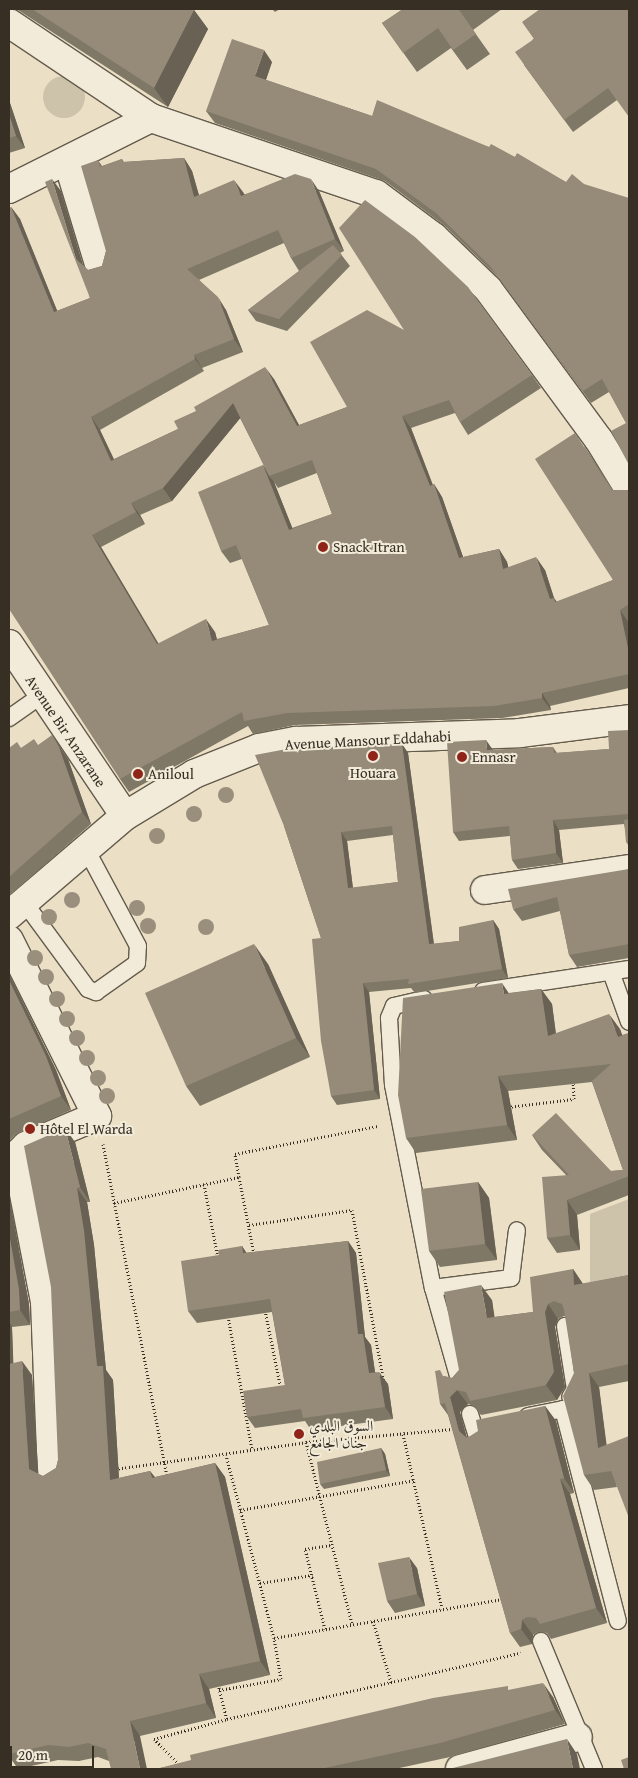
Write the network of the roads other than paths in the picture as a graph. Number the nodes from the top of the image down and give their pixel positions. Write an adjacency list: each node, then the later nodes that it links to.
1 (9, 23): 2 (street)
2 (151, 118): 3 (street); 6 (street)
3 (68, 162): 4 (street); 5 (street)
4 (9, 189)
5 (100, 267)
6 (629, 489)
7 (9, 644): 8 (street, Avenue Bir Anzarane)
8 (41, 696): 9 (lane); 11 (street, Avenue Bir Anzarane)
9 (9, 718)
10 (629, 718): 11 (street, Avenue Mansour Eddahabi)
11 (125, 816): 12 (street, Avenue Mansour Eddahabi)
12 (86, 849): 15 (street, Avenue Mansour Eddahabi); 15 (lane)
13 (629, 868): 14 (street)
14 (485, 890)
15 (16, 908)
16 (9, 940): 30 (street)
17 (629, 969): 18 (lane)
18 (611, 972): 19 (lane); 21 (lane)
19 (466, 993)
20 (437, 997): 23 (lane)
21 (629, 1022)
22 (517, 1230): 23 (lane)
23 (433, 1288): 25 (lane)
24 (565, 1326): 26 (lane)
25 (460, 1383)
26 (563, 1409): 27 (lane); 31 (lane)
27 (510, 1420)
28 (492, 1423): 29 (lane)
29 (479, 1443)
30 (52, 1475)
31 (618, 1621)
32 (542, 1645): 33 (lane)
33 (578, 1737): 34 (street); 35 (lane)
34 (460, 1769)
35 (594, 1769)

